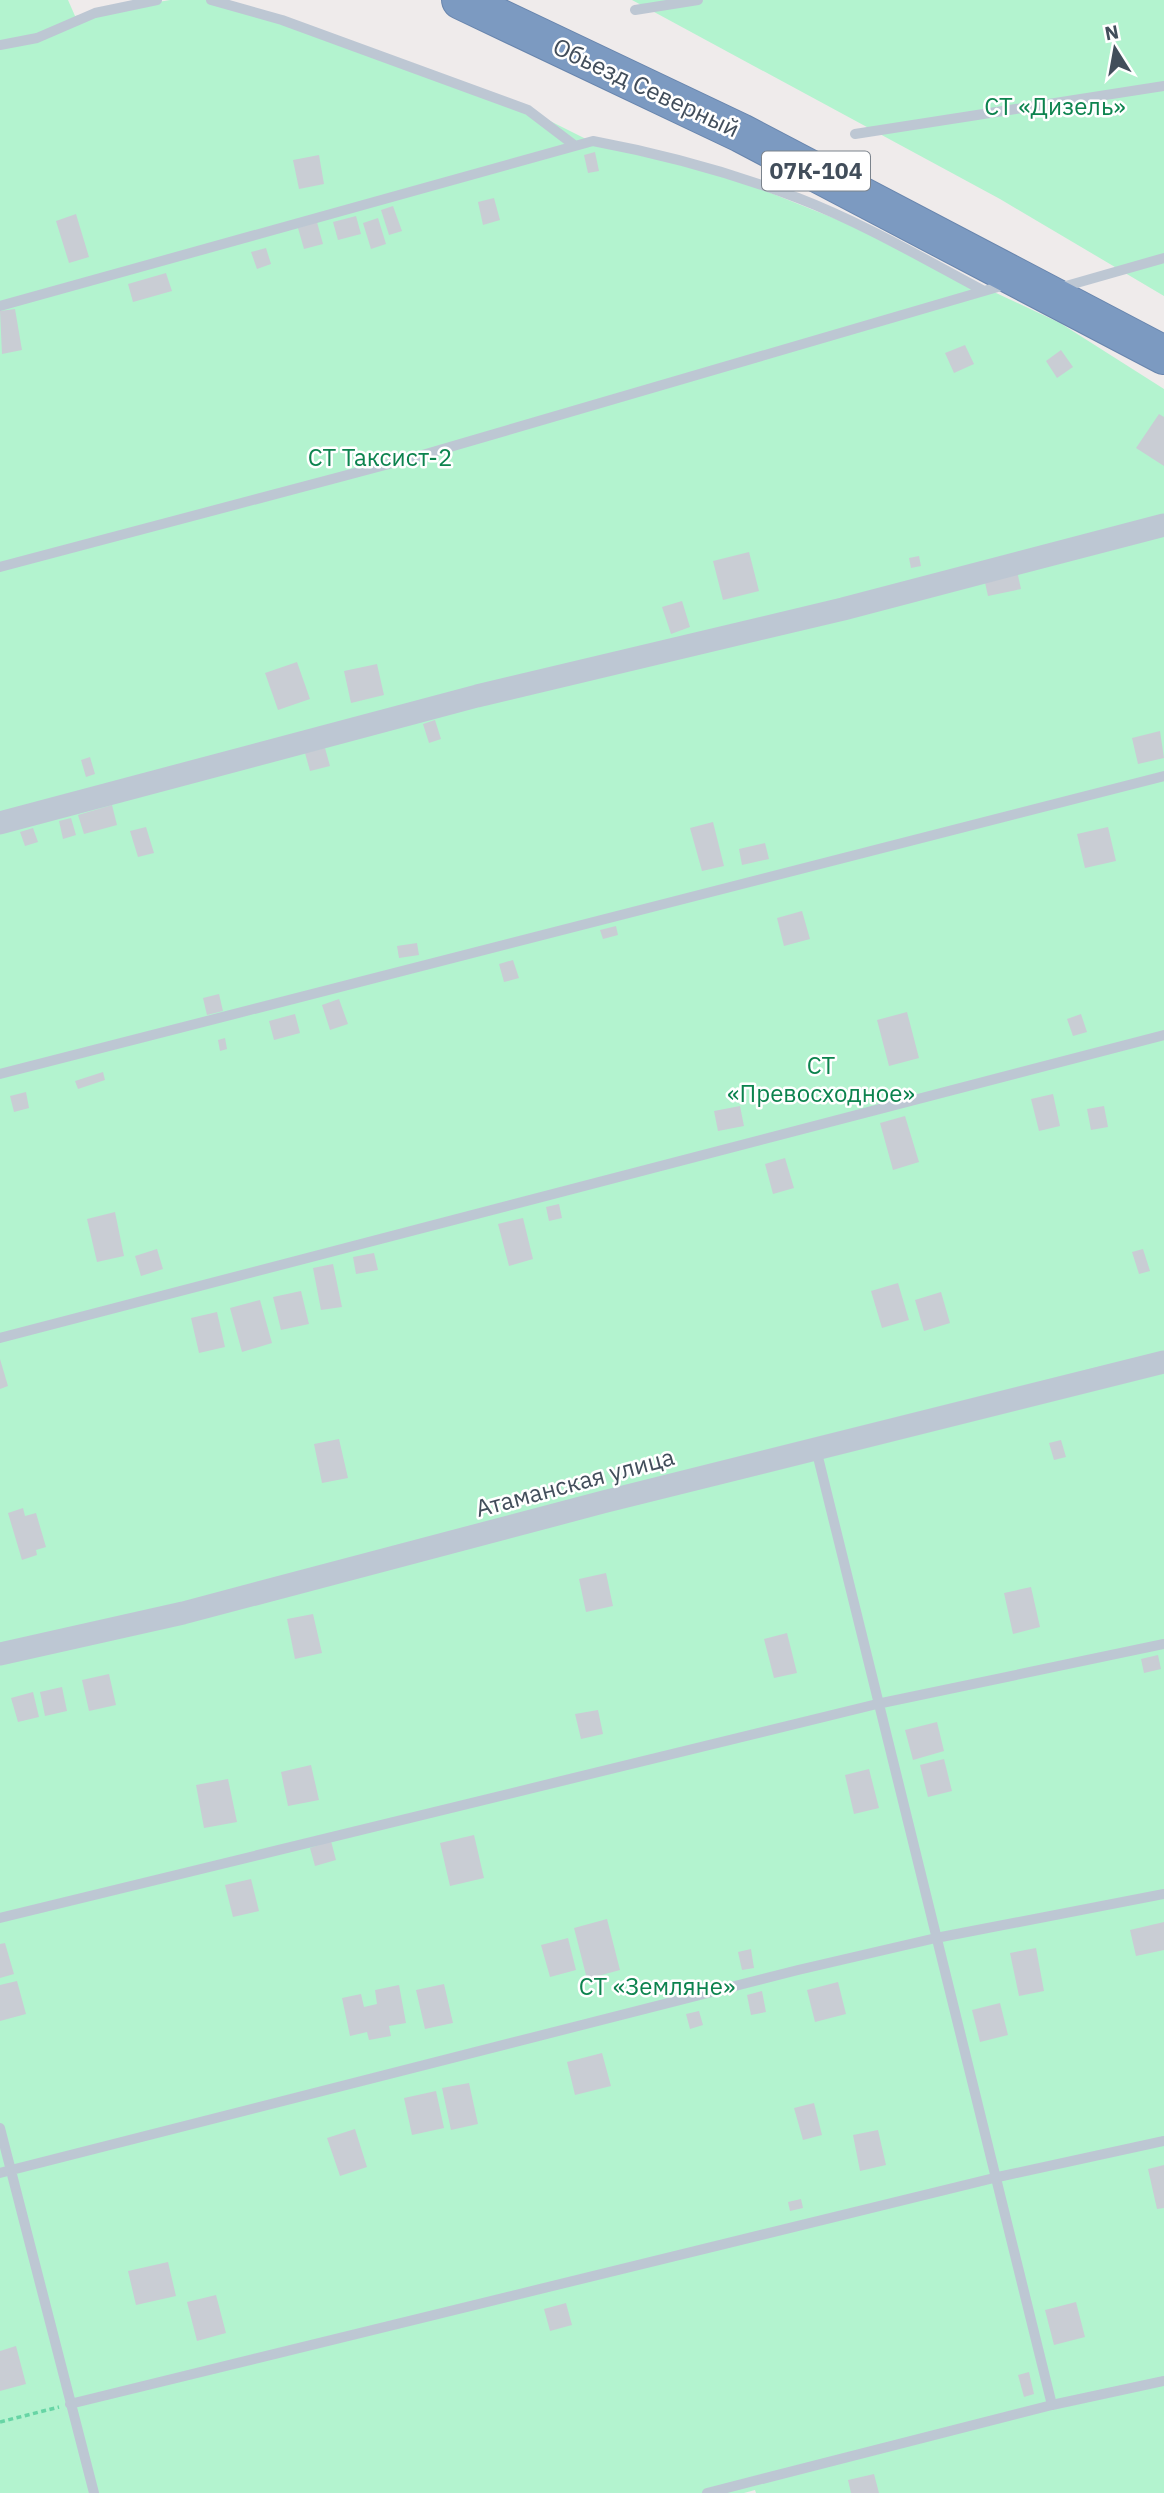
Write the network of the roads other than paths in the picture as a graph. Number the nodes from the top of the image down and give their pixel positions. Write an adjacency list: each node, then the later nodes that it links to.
1 (157, 0): 6 (lane)
2 (211, 0): 9 (lane)
3 (461, 0): 11 (highway, Обьезд Северный / 07К-104)
4 (698, 0): 5 (lane)
5 (635, 10)
6 (0, 45)
7 (1164, 86): 8 (lane)
8 (855, 134)
9 (574, 145): 12 (lane); 13 (lane)
10 (1164, 258): 11 (lane)
11 (1036, 286): 12 (lane); 14 (highway, Обьезд Северный / 07К-104)
12 (984, 291): 16 (lane)
13 (0, 306)
14 (1164, 355)
15 (1164, 525): 18 (street)
16 (0, 567)
17 (1164, 776): 20 (lane)
18 (0, 823)
19 (1164, 1035): 21 (lane)
20 (0, 1074)
21 (0, 1338)
22 (1164, 1362): 23 (street, Атаманская улица)
23 (816, 1449): 25 (street, Атаманская улица); 26 (lane)
24 (1164, 1644): 26 (lane)
25 (0, 1654)
26 (877, 1704): 28 (lane); 29 (lane)
27 (1164, 1895): 29 (lane)
28 (0, 1917)
29 (936, 1938): 32 (lane); 33 (lane)
30 (0, 2128): 32 (lane)
31 (1164, 2141): 33 (lane)
32 (5, 2172): 35 (lane)
33 (998, 2177): 35 (lane); 36 (lane)
34 (1164, 2381): 36 (lane)
35 (70, 2404): 37 (lane)
36 (1052, 2405): 38 (lane)
37 (94, 2493)
38 (707, 2493)

